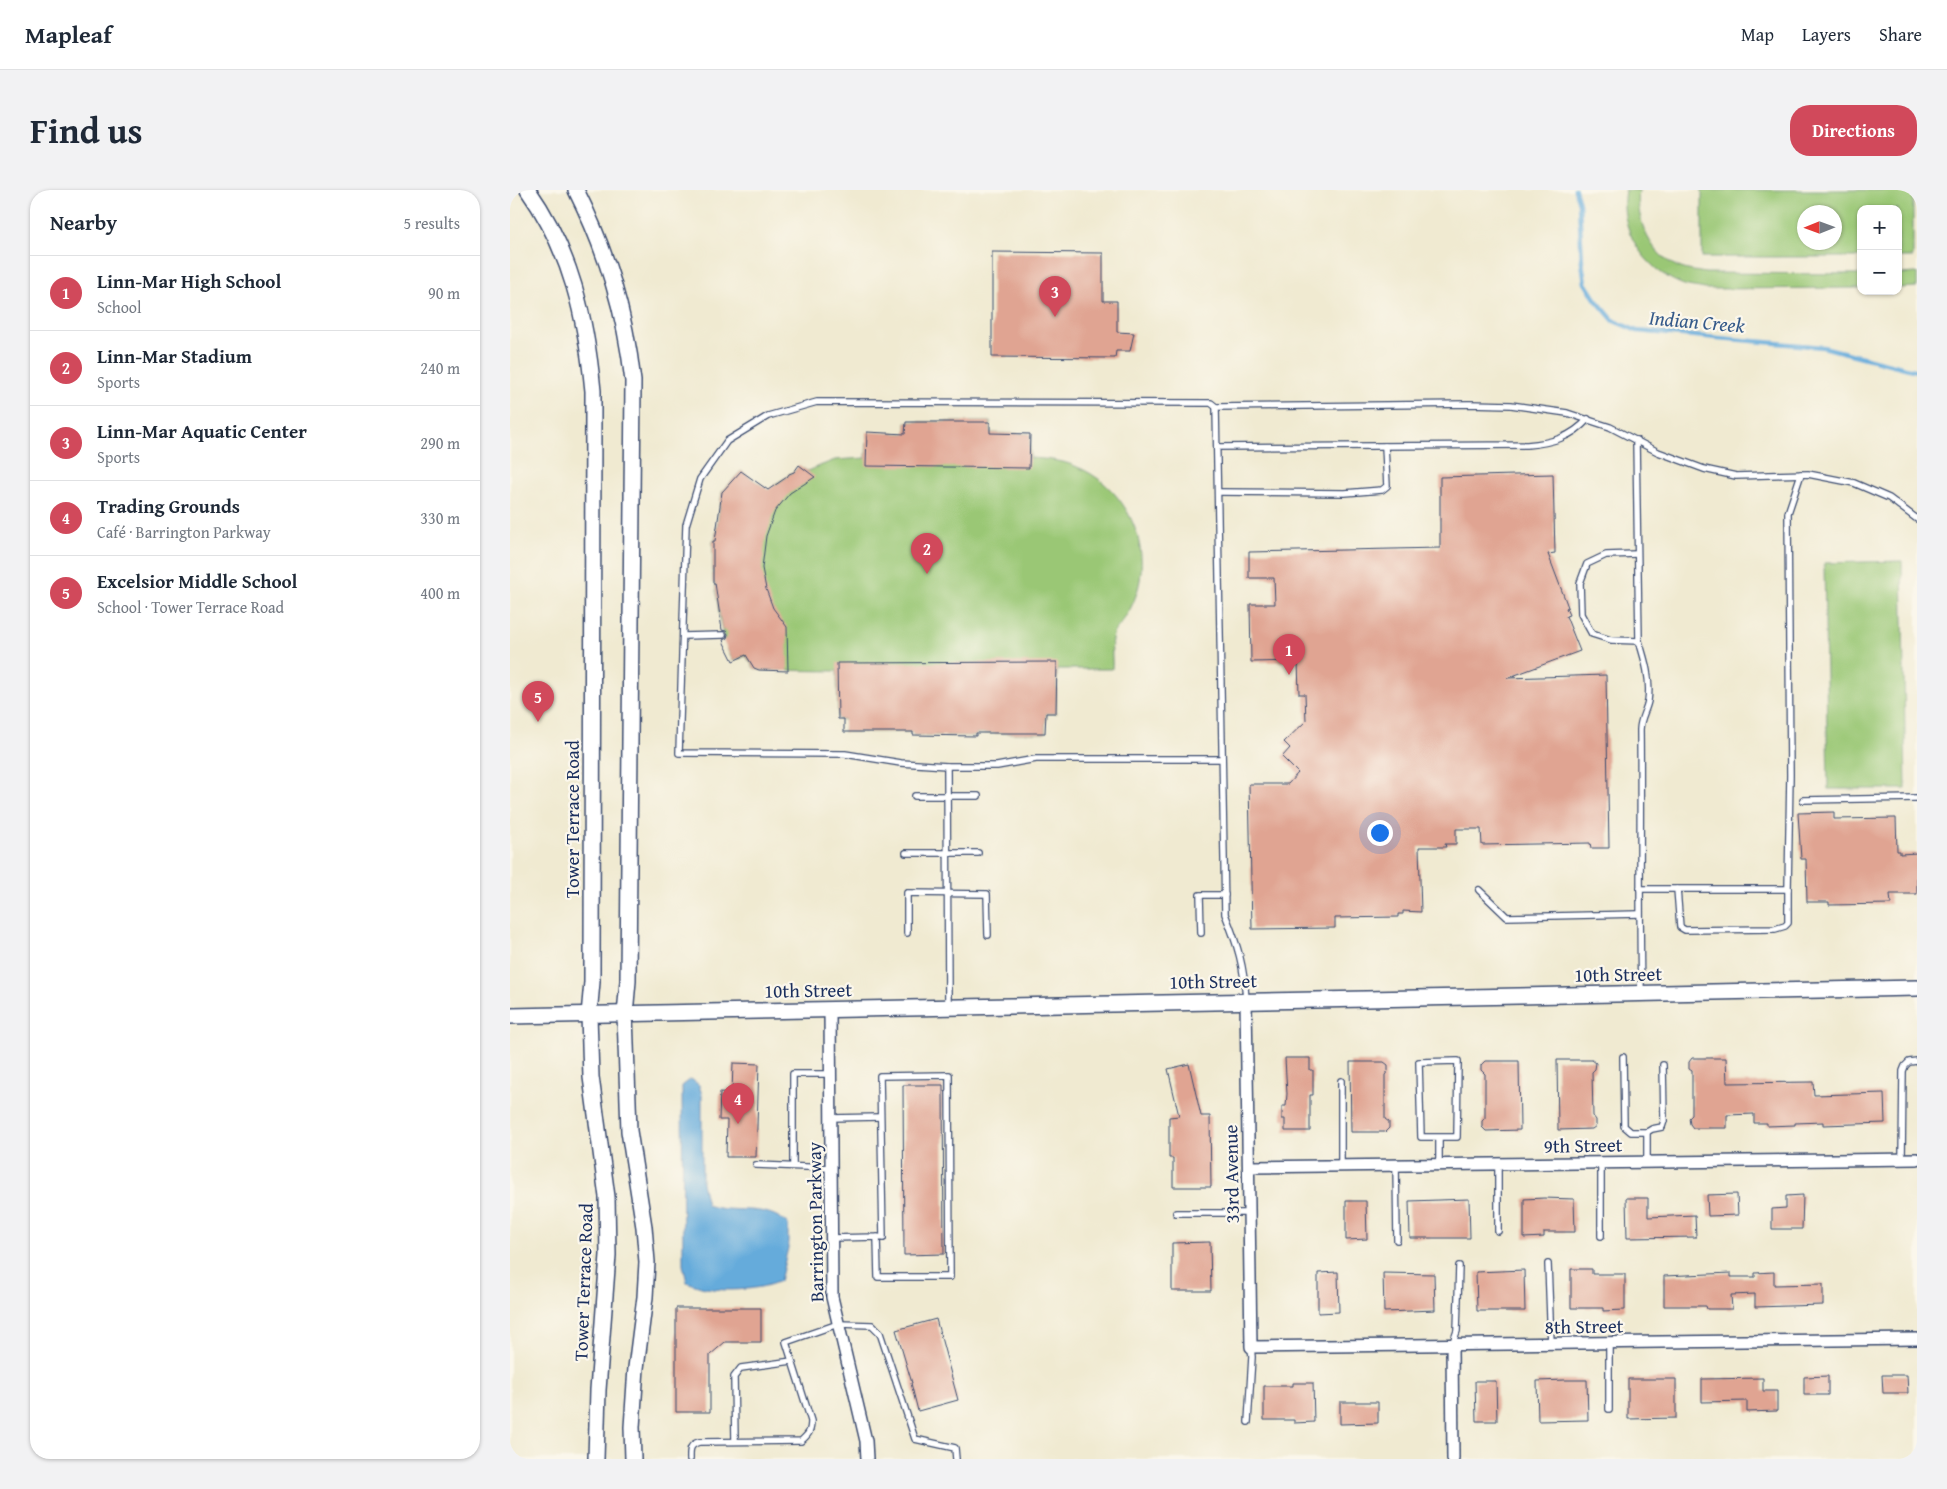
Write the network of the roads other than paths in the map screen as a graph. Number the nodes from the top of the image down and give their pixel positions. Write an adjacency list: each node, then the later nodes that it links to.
1 (528, 190): 41 (street, Tower Terrace Road)
2 (576, 190): 40 (street)
3 (1216, 407): 4 (lane); 7 (lane); 13 (lane)
4 (1588, 419): 5 (lane); 6 (lane)
5 (1636, 440): 8 (lane); 11 (lane)
6 (1386, 446): 7 (lane); 9 (lane)
7 (1217, 447): 9 (lane)
8 (1801, 474): 10 (lane); 27 (lane)
9 (1218, 492): 15 (lane)
10 (1917, 519)
11 (1637, 554): 14 (lane); 14 (lane)
12 (722, 634): 13 (lane)
13 (683, 636): 16 (lane)
14 (1639, 640): 25 (lane)
15 (1222, 759): 16 (lane); 30 (lane)
16 (946, 766): 18 (lane)
17 (915, 796): 18 (lane)
18 (946, 796): 19 (lane); 23 (lane)
19 (978, 796)
20 (1917, 798): 21 (lane)
21 (1803, 800)
22 (906, 853): 23 (lane)
23 (947, 853): 24 (lane); 29 (lane)
24 (978, 853)
25 (1640, 889): 26 (lane); 31 (lane)
26 (1677, 889): 27 (lane); 27 (lane)
27 (1788, 889)
28 (1479, 890): 31 (lane)
29 (947, 894): 32 (lane); 34 (lane); 38 (lane)
30 (1225, 895): 33 (lane); 37 (lane)
31 (1639, 914): 36 (lane)
32 (907, 932)
33 (1201, 933)
34 (988, 935)
35 (1917, 988): 36 (street, 10th Street)
36 (1641, 993): 37 (street, 10th Street)
37 (1246, 1000): 38 (street, 10th Street); 62 (street, 33rd Avenue)
38 (948, 1007): 39 (street, 10th Street)
39 (830, 1010): 40 (street, 10th Street); 46 (street, Barrington Parkway)
40 (625, 1014): 41 (street, 10th Street); 84 (street)
41 (589, 1015): 42 (street, 10th Street); 83 (street, Tower Terrace Road)
42 (510, 1016)
43 (1623, 1057): 50 (lane)
44 (1917, 1062): 52 (lane)
45 (1663, 1064): 50 (lane)
46 (830, 1074): 49 (street, Barrington Parkway); 60 (lane)
47 (1341, 1081): 61 (lane)
48 (880, 1116): 49 (lane); 69 (lane); 69 (lane)
49 (831, 1118): 63 (street, Barrington Parkway)
50 (1648, 1132): 54 (lane)
51 (1439, 1136): 51 (lane); 59 (lane)
52 (1902, 1159): 53 (street, 9th Street); 54 (street, 9th Street)
53 (1917, 1159)
54 (1647, 1162): 55 (street, 9th Street)
55 (1602, 1163): 56 (street, 9th Street); 67 (lane)
56 (1498, 1164): 59 (street, 9th Street); 66 (lane)
57 (756, 1165): 60 (lane)
58 (1396, 1165): 59 (street, 9th Street); 61 (street, 9th Street); 70 (lane)
59 (1439, 1165)
60 (793, 1166): 63 (lane)
61 (1341, 1166): 62 (street, 9th Street)
62 (1249, 1167): 65 (street, 33rd Avenue)
63 (831, 1168): 68 (street, Barrington Parkway)
64 (1176, 1213): 65 (lane)
65 (1249, 1213): 78 (street, 33rd Avenue)
66 (1498, 1230)
67 (1601, 1236)
68 (832, 1238): 69 (lane); 73 (street, Barrington Parkway)
69 (877, 1238)
70 (1397, 1240)
71 (1548, 1264): 76 (lane)
72 (1459, 1266): 77 (lane)
73 (838, 1324): 79 (lane); 86 (street, Barrington Parkway); 87 (lane)
74 (1917, 1339): 75 (street, 8th Street)
75 (1609, 1343): 76 (street, 8th Street); 80 (lane)
76 (1551, 1344): 77 (street, 8th Street)
77 (1452, 1345): 78 (street, 8th Street); 88 (street)
78 (1251, 1347): 81 (lane)
79 (792, 1360): 82 (lane); 82 (lane)
80 (1609, 1409)
81 (1248, 1422)
82 (735, 1441): 85 (lane)
83 (596, 1459)
84 (633, 1459)
85 (690, 1459)
86 (867, 1459)
87 (956, 1459)
88 (1453, 1459)

